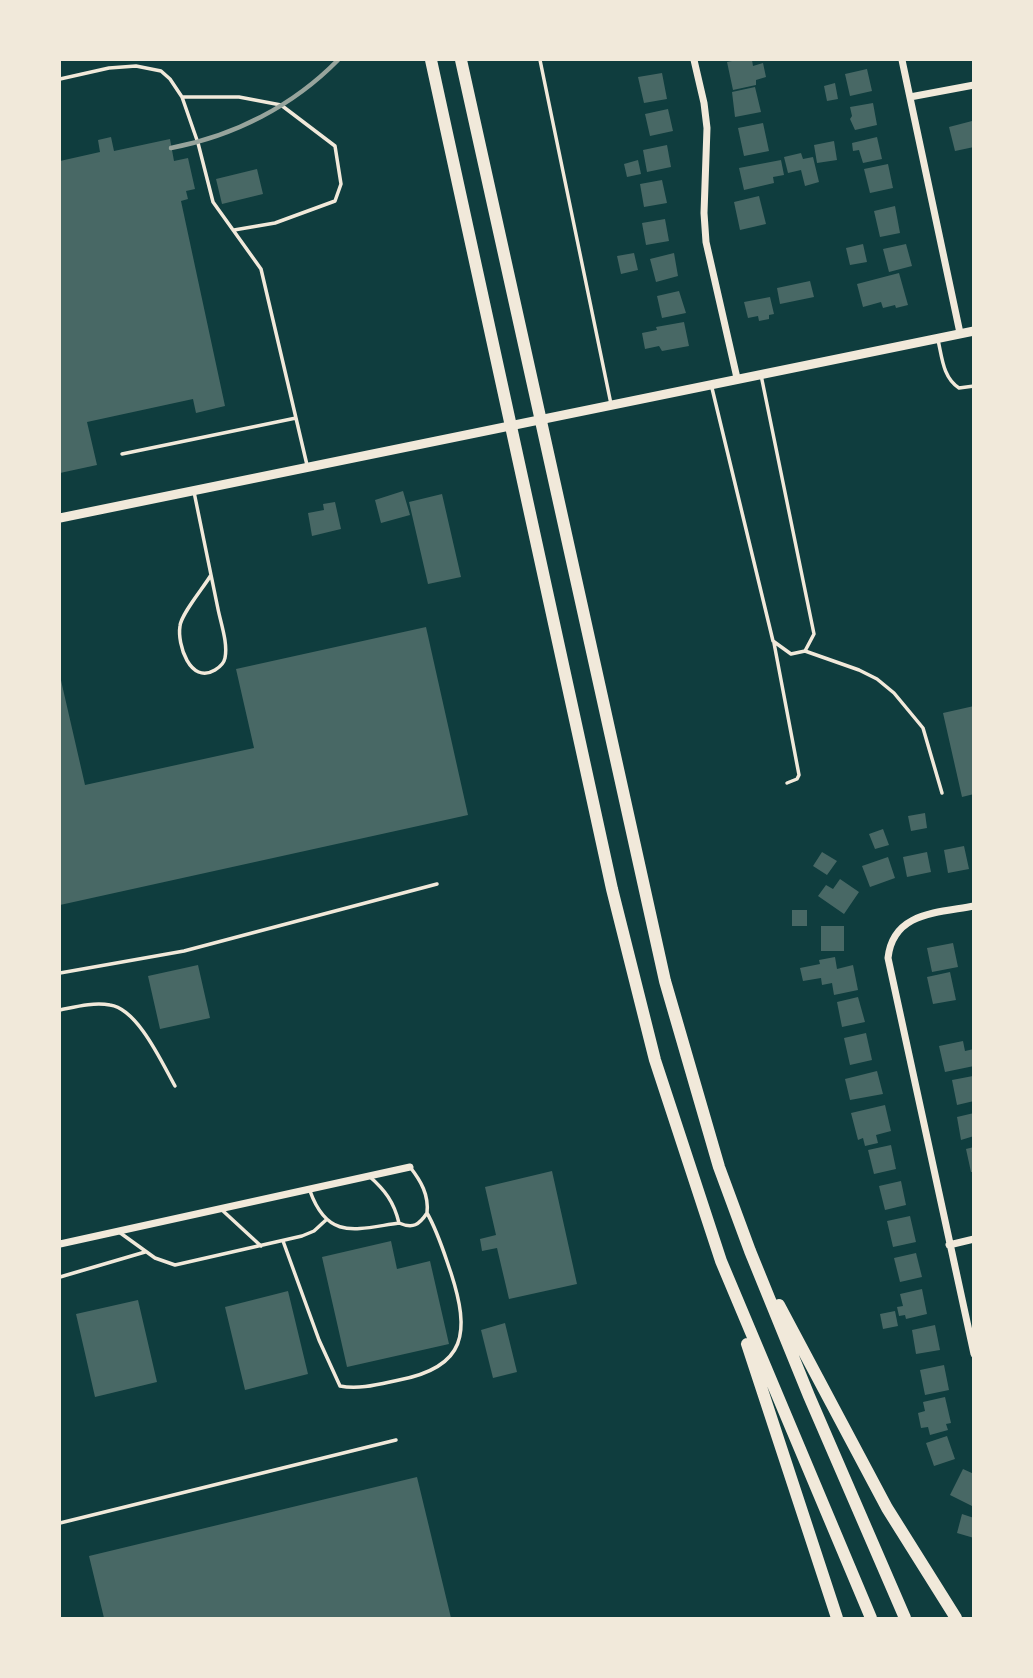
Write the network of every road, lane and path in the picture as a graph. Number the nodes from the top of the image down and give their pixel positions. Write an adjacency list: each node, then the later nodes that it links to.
1 (431, 60): 49 (highway)
2 (461, 60): 47 (highway)
3 (540, 60): 18 (lane)
4 (694, 60): 15 (street)
5 (902, 60): 9 (street)
6 (60, 79): 8 (lane)
7 (974, 85): 9 (street)
8 (182, 97): 10 (lane); 10 (lane)
9 (910, 97): 12 (street)
10 (233, 230): 19 (lane)
11 (974, 331): 12 (street)
12 (960, 333): 13 (street)
13 (938, 338): 14 (street); 17 (lane)
14 (760, 373): 15 (street); 26 (lane)
15 (737, 378): 16 (street)
16 (710, 383): 18 (street); 25 (lane)
17 (974, 386)
18 (611, 404): 21 (street)
19 (296, 418): 20 (lane); 21 (lane)
20 (122, 454)
21 (308, 467): 22 (street)
22 (194, 490): 23 (street); 24 (lane)
23 (60, 518)
24 (211, 575): 24 (lane)
25 (773, 641): 26 (lane); 27 (lane)
26 (805, 651): 28 (lane)
27 (787, 783)
28 (942, 793)
29 (437, 884): 31 (lane)
30 (974, 906): 45 (street)
31 (60, 973)
32 (60, 1010): 33 (lane)
33 (175, 1086)
34 (410, 1167): 35 (street); 38 (lane)
35 (369, 1176): 36 (street); 40 (lane)
36 (310, 1189): 37 (street); 39 (lane)
37 (220, 1208): 41 (street); 46 (lane)
38 (427, 1213): 40 (lane); 43 (lane)
39 (326, 1220): 40 (lane); 43 (lane)
40 (399, 1223)
41 (117, 1231): 44 (street); 48 (lane)
42 (974, 1239): 45 (street)
43 (283, 1241): 46 (lane)
44 (60, 1244)
45 (949, 1245): 51 (street)
46 (261, 1246): 48 (lane)
47 (750, 1251): 56 (highway); 57 (highway)
48 (146, 1252): 50 (lane)
49 (720, 1261): 54 (highway); 55 (highway)
50 (60, 1277)
51 (974, 1354)
52 (396, 1440): 53 (lane)
53 (60, 1523)
54 (836, 1619)
55 (871, 1619)
56 (905, 1619)
57 (956, 1619)

